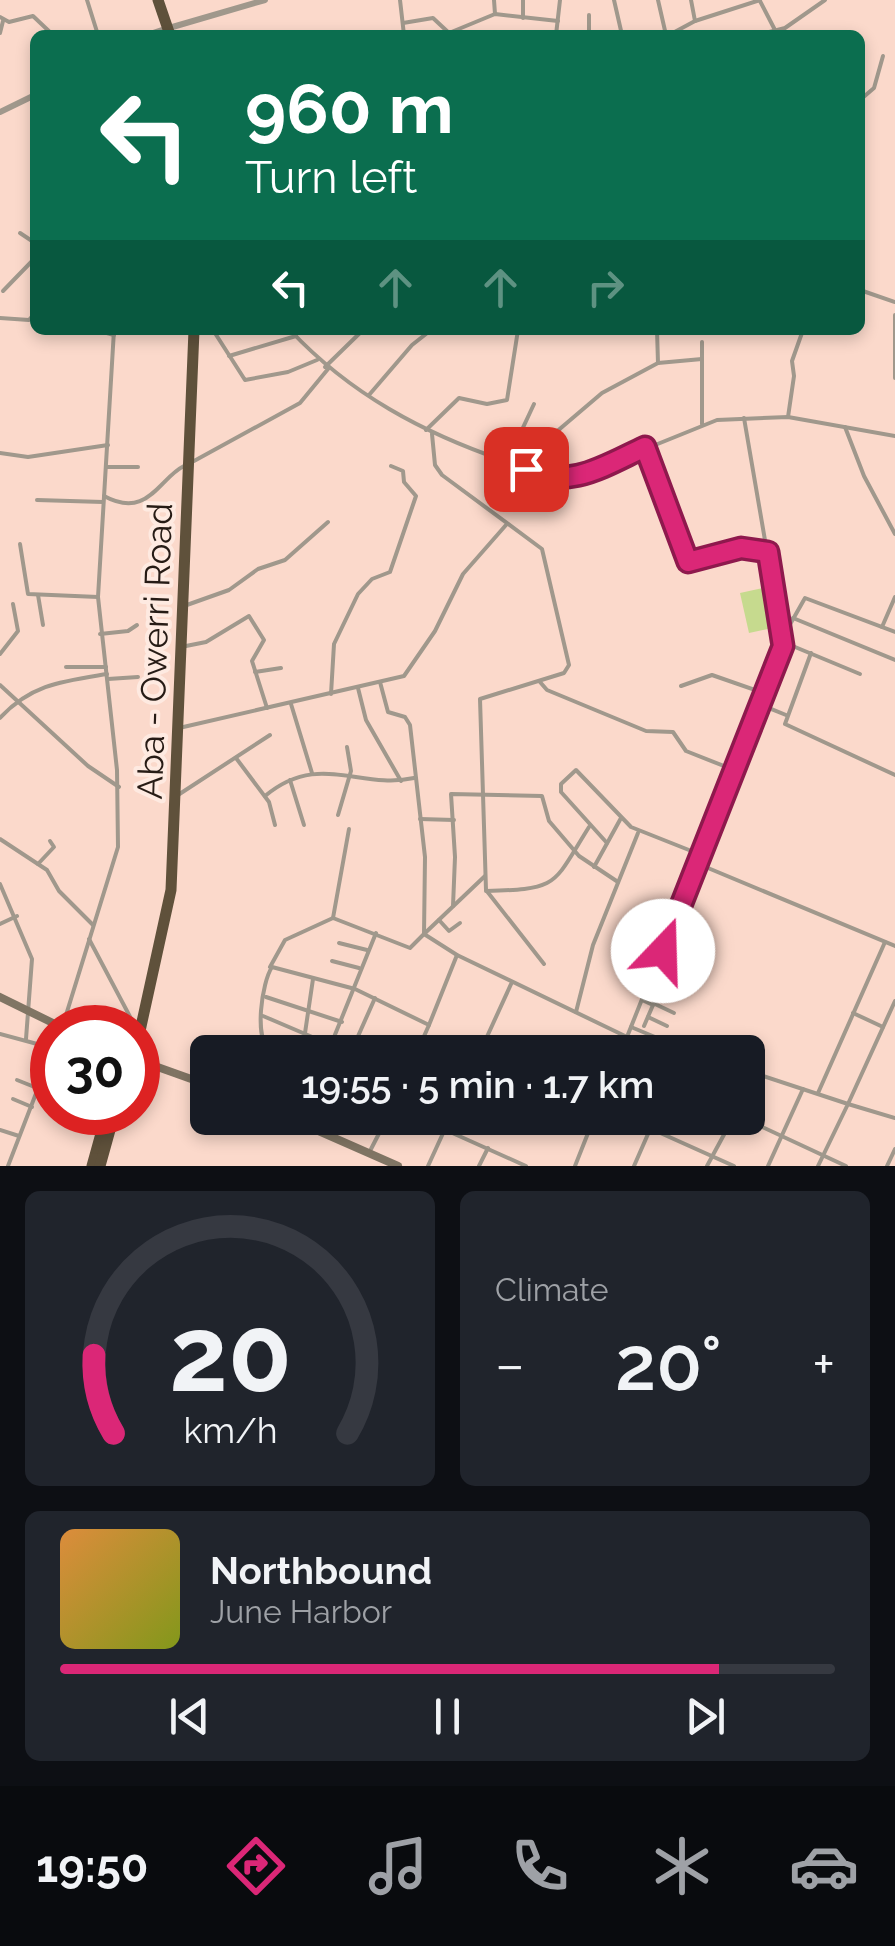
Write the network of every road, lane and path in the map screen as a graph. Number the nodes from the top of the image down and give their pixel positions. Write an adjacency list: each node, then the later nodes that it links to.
1 (86, 0): 23 (street)
2 (155, 0): 24 (highway)
3 (264, 0): 25 (street)
4 (400, 0): 21 (street)
5 (494, 0): 15 (street)
6 (523, 0): 17 (street)
7 (560, 0): 20 (street)
8 (614, 0): 31 (street)
9 (658, 0): 32 (street)
10 (690, 0): 19 (street)
11 (727, 0): 14 (street)
12 (760, 0): 14 (street); 34 (street)
13 (826, 0): 35 (street)
14 (730, 10): 19 (street)
15 (495, 14): 17 (street); 28 (street)
16 (589, 16): 30 (street)
17 (523, 18): 20 (street)
18 (2, 19): 22 (street); 36 (street)
19 (695, 21): 33 (street)
20 (558, 22): 29 (street)
21 (402, 24): 26 (street); 27 (street)
22 (47, 30)
23 (96, 30)
24 (165, 30)
25 (172, 30)
26 (403, 30)
27 (446, 30)
28 (456, 30)
29 (557, 30)
30 (588, 30)
31 (621, 30)
32 (667, 30)
33 (678, 30)
34 (775, 30)
35 (779, 30)
36 (0, 33)
37 (883, 56): 38 (street)
38 (865, 96)
39 (30, 97): 40 (street)
40 (0, 112)
41 (20, 234): 42 (street)
42 (30, 240)
43 (30, 263): 44 (street)
44 (3, 290)
45 (865, 292): 46 (street)
46 (895, 302)
47 (895, 315): 66 (street)
48 (30, 317): 49 (street)
49 (0, 318)
50 (114, 335): 76 (street)
51 (191, 335): 80 (highway, Aba - Owerri Road)
52 (216, 335): 61 (street)
53 (285, 335): 61 (street)
54 (296, 335): 63 (street)
55 (358, 335): 65 (street)
56 (422, 335): 67 (street)
57 (517, 335): 73 (street)
58 (658, 335): 64 (street)
59 (801, 335): 69 (street)
60 (702, 342): 62 (street)
61 (228, 356): 63 (street)
62 (702, 359): 64 (street); 71 (street)
63 (317, 360): 65 (street)
64 (658, 363): 84 (street)
65 (326, 368): 67 (street); 80 (street)
66 (895, 378)
67 (369, 395): 73 (street)
68 (534, 404): 79 (street)
69 (788, 417): 70 (street); 72 (street)
70 (744, 418): 71 (street); 91 (street)
71 (702, 424): 77 (street)
72 (845, 427): 75 (street); 89 (street)
73 (426, 430): 74 (street)
74 (432, 434): 79 (street); 88 (street)
75 (894, 437)
76 (108, 445): 78 (street); 82 (street)
77 (645, 447): 84 (street); 91 (street)
78 (0, 453)
79 (508, 462): 84 (street)
80 (186, 464): 85 (street); 96 (highway, Aba - Owerri Road); 184 (highway, Aba - Owerri Road)
81 (391, 466): 122 (street)
82 (106, 467): 83 (street); 85 (street)
83 (138, 467)
84 (526, 469)
85 (103, 499): 86 (street); 93 (street)
86 (37, 500)
87 (328, 522): 96 (street)
88 (506, 525): 116 (street); 117 (street)
89 (895, 534)
90 (20, 544): 92 (street)
91 (768, 552): 103 (street)
92 (38, 596): 93 (street); 98 (street)
93 (98, 597): 102 (street)
94 (895, 597): 100 (street)
95 (13, 604): 107 (street)
96 (184, 606): 105 (highway, Aba - Owerri Road)
97 (792, 617): 100 (street); 103 (street); 108 (street)
98 (43, 625)
99 (137, 625): 102 (street)
100 (882, 627): 101 (street)
101 (895, 632)
102 (100, 634): 109 (street)
103 (784, 634): 104 (street)
104 (784, 642): 106 (street); 121 (street)
105 (181, 646): 112 (street); 129 (highway, Aba - Owerri Road)
106 (811, 653): 113 (street); 127 (street)
107 (0, 654)
108 (895, 660)
109 (106, 667): 110 (street); 114 (street)
110 (66, 668)
111 (280, 668): 112 (street)
112 (255, 672): 126 (street)
113 (860, 674)
114 (108, 677): 115 (street); 123 (street); 140 (street)
115 (138, 677)
116 (380, 682): 120 (street); 137 (street)
117 (540, 682): 133 (street); 141 (street)
118 (0, 685): 123 (street)
119 (681, 686): 121 (street)
120 (358, 688): 122 (street); 139 (street)
121 (764, 693): 125 (street)
122 (331, 694): 124 (street)
123 (18, 700): 128 (street); 140 (street)
124 (291, 704): 126 (street); 134 (street)
125 (760, 704): 127 (street); 133 (street)
126 (267, 708): 129 (street)
127 (786, 714): 136 (street)
128 (0, 718)
129 (179, 728): 142 (highway, Aba - Owerri Road)
130 (270, 735): 132 (street)
131 (347, 747): 135 (street)
132 (236, 758): 142 (street); 143 (street)
133 (734, 770): 157 (street)
134 (312, 773): 135 (street); 138 (street)
135 (350, 773): 139 (street); 144 (street)
136 (895, 775)
137 (414, 778): 139 (street); 145 (street)
138 (290, 780): 143 (street); 148 (street)
139 (401, 781)
140 (118, 787): 171 (street)
141 (484, 793): 147 (street); 156 (street); 161 (street)
142 (178, 794): 184 (highway, Aba - Owerri Road)
143 (265, 796): 149 (street)
144 (338, 816)
145 (420, 818): 147 (street); 173 (street)
146 (622, 818): 150 (street); 152 (street); 155 (street)
147 (454, 820): 165 (street)
148 (304, 824)
149 (275, 825)
150 (590, 825): 155 (street); 156 (street)
151 (349, 829): 167 (street)
152 (639, 832): 157 (street); 162 (street)
153 (0, 839): 159 (street)
154 (50, 841): 159 (street)
155 (608, 843): 160 (street)
156 (574, 850): 160 (street); 164 (street)
157 (698, 854): 158 (street)
158 (696, 863): 175 (street); 192 (street)
159 (38, 864): 171 (street)
160 (594, 866): 162 (street)
161 (485, 876): 164 (street); 165 (street)
162 (618, 882): 200 (street)
163 (0, 884): 166 (street)
164 (486, 891): 181 (street)
165 (453, 906): 168 (street)
166 (16, 916): 170 (street); 195 (street)
167 (333, 918): 172 (street); 182 (street)
168 (438, 920): 169 (street); 173 (street)
169 (460, 923)
170 (0, 924)
171 (93, 925): 174 (street)
172 (376, 933): 173 (street); 178 (street)
173 (424, 934): 179 (street)
174 (89, 939): 196 (street); 197 (street)
175 (885, 942): 177 (street); 203 (street)
176 (339, 943): 178 (street)
177 (895, 946)
178 (366, 950): 183 (street)
179 (457, 956): 186 (street); 207 (street)
180 (332, 961): 183 (street)
181 (544, 964)
182 (270, 967): 185 (street); 189 (street)
183 (359, 968): 187 (street)
184 (154, 972): 198 (highway, Aba - Owerri Road)
185 (313, 979): 187 (street); 199 (street)
186 (512, 982): 200 (street); 219 (street)
187 (356, 989): 191 (street); 206 (street)
188 (660, 990): 194 (street)
189 (266, 997): 199 (street); 204 (street)
190 (0, 998): 201 (main road)
191 (375, 998): 207 (street); 217 (street)
192 (642, 1000): 194 (street); 211 (street)
193 (895, 1000): 210 (street)
194 (654, 1004): 202 (street); 205 (street)
195 (30, 1005)
196 (70, 1005)
197 (127, 1005)
198 (144, 1005)
199 (310, 1010): 206 (street); 212 (street)
200 (576, 1012): 220 (street)
201 (30, 1013): 223 (street)
202 (674, 1013)
203 (854, 1013): 210 (street); 231 (street)
204 (262, 1016): 212 (street); 214 (street)
205 (648, 1017): 208 (street); 209 (street)
206 (342, 1022): 216 (street)
207 (429, 1025): 218 (street)
208 (644, 1026)
209 (668, 1026)
210 (883, 1027): 233 (street)
211 (631, 1028): 221 (street); 222 (street)
212 (306, 1033): 215 (street)
213 (0, 1034): 223 (street)
214 (261, 1035)
215 (310, 1035)
216 (336, 1035)
217 (359, 1035)
218 (425, 1035)
219 (488, 1035)
220 (621, 1035)
221 (628, 1035)
222 (649, 1035)
223 (26, 1039): 224 (street)
224 (30, 1041)
225 (160, 1063): 226 (main road)
226 (190, 1076)
227 (765, 1076): 230 (street)
228 (16, 1080): 229 (street)
229 (30, 1084)
230 (804, 1088): 231 (street); 250 (street)
231 (818, 1093): 233 (street)
232 (13, 1098): 234 (street)
233 (848, 1104): 236 (street); 254 (street)
234 (30, 1107)
235 (30, 1113): 249 (street)
236 (895, 1118)
237 (765, 1128): 250 (street)
238 (0, 1130): 249 (street)
239 (100, 1135): 257 (highway)
240 (109, 1135): 258 (highway)
241 (331, 1135): 253 (main road)
242 (378, 1135): 253 (street)
243 (446, 1135): 260 (street)
244 (457, 1135): 251 (street)
245 (587, 1135): 263 (street)
246 (648, 1135): 264 (street)
247 (666, 1135): 255 (street)
248 (723, 1135): 255 (street)
249 (21, 1136): 256 (street)
250 (782, 1136): 254 (street); 267 (street)
251 (488, 1148): 261 (street); 262 (street)
252 (895, 1149): 270 (street)
253 (370, 1152): 259 (main road)
254 (823, 1155): 268 (street); 269 (street)
255 (712, 1156): 265 (street); 266 (street)
256 (8, 1166)
257 (92, 1166)
258 (100, 1166)
259 (398, 1166)
260 (428, 1166)
261 (479, 1166)
262 (526, 1166)
263 (575, 1166)
264 (634, 1166)
265 (707, 1166)
266 (734, 1166)
267 (768, 1166)
268 (818, 1166)
269 (846, 1166)
270 (887, 1166)

